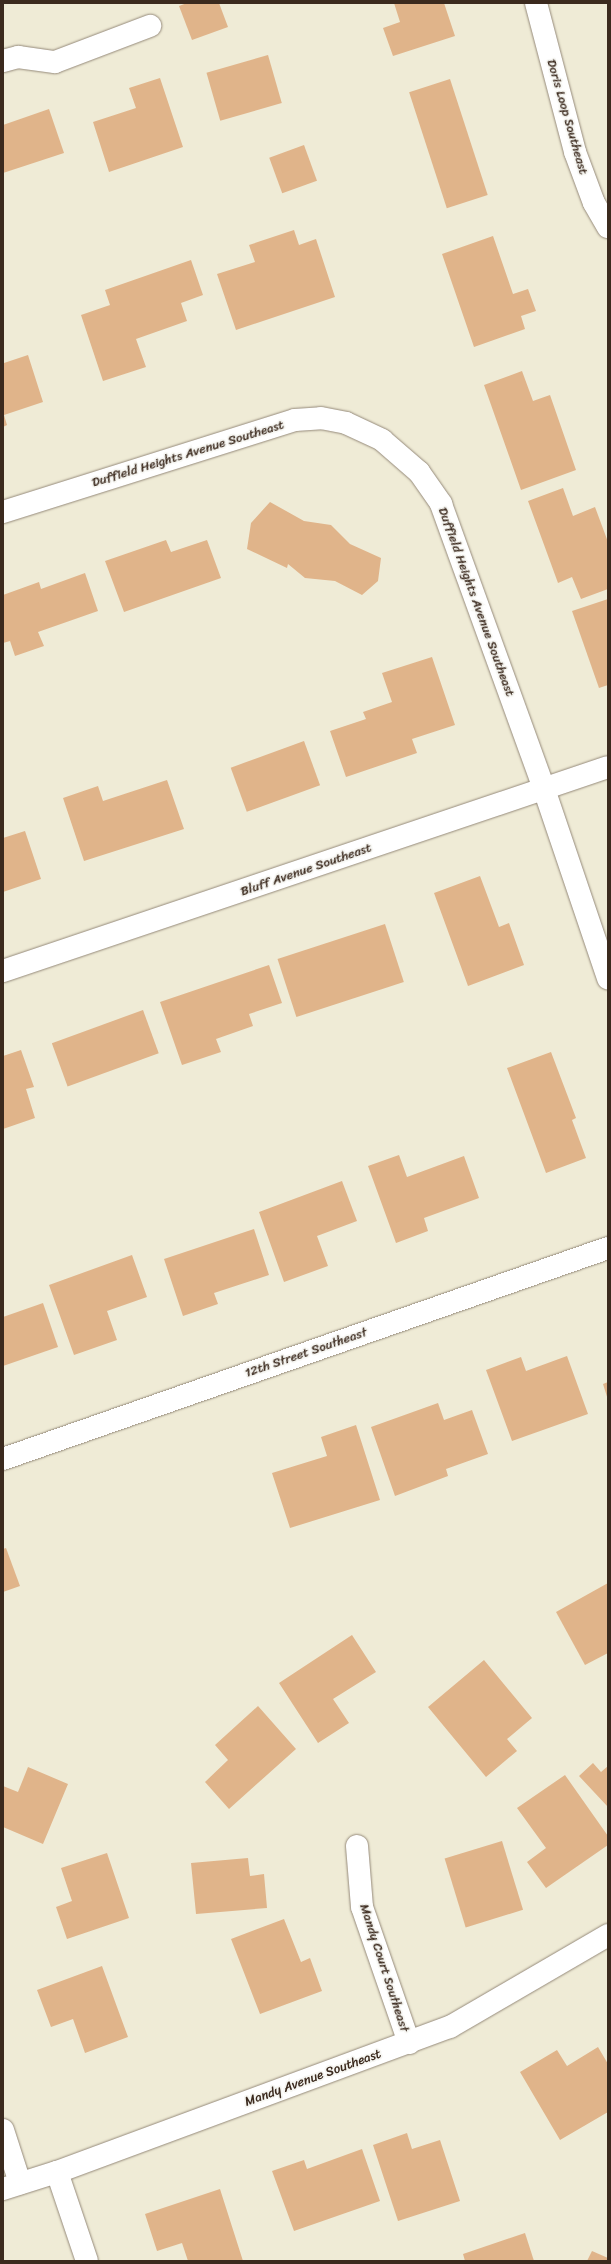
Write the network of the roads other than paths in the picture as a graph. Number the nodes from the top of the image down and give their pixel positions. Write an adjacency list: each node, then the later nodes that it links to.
1 (536, 3): 4 (street, Doris Loop Southeast)
2 (150, 26): 3 (street)
3 (3, 62)
4 (608, 227)
5 (3, 512): 7 (street, Duffield Heights Avenue Southeast)
6 (608, 767): 7 (street, Bluff Avenue Southeast)
7 (544, 790): 8 (street, Bluff Avenue Southeast); 9 (street, Duffield Heights Avenue Southeast)
8 (3, 972)
9 (608, 978)
10 (608, 1248): 11 (street, 12th Street Southeast)
11 (3, 1459)
12 (357, 1846): 14 (street, Mandy Court Southeast)
13 (608, 1935): 14 (street, Mandy Avenue Southeast)
14 (409, 2042): 16 (street, Mandy Avenue Southeast)
15 (3, 2130): 17 (street)
16 (57, 2172): 17 (street, Mandy Avenue Southeast); 18 (street)
17 (11, 2186)
18 (87, 2261)

